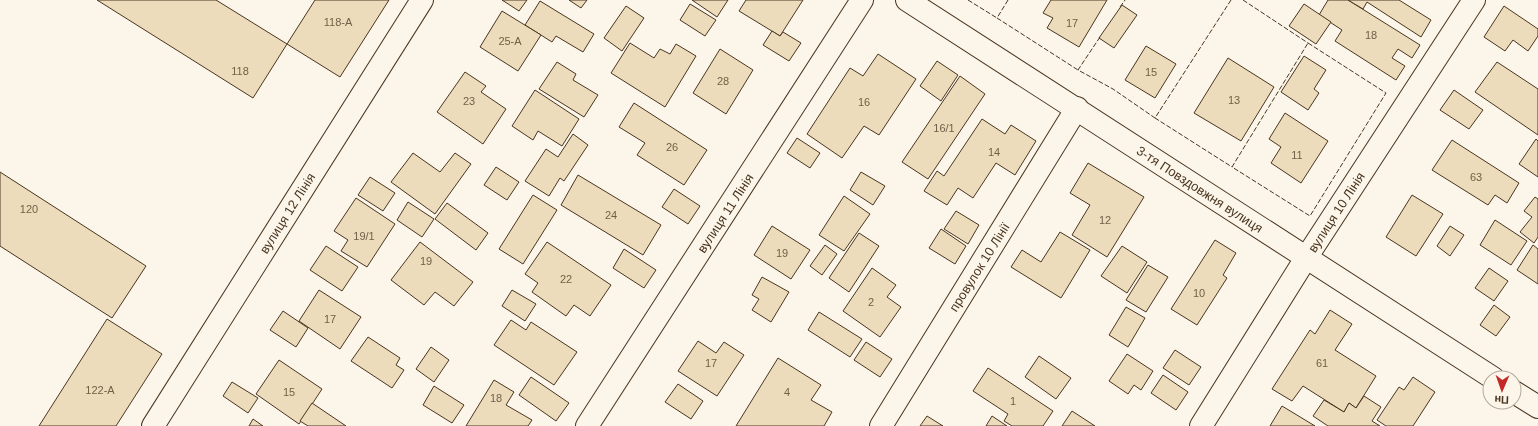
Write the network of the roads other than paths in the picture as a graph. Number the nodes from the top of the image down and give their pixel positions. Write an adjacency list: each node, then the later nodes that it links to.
1 (422, 0): 10 (street, вулиця 12 Лінія)
2 (862, 0): 11 (street, вулиця 11 Лінія)
3 (908, 0): 5 (street, 3-тя Повздовжня вулиця)
4 (1474, 0): 6 (street, вулиця 10 Лінія)
5 (1077, 108): 6 (street, 3-тя Повздовжня вулиця); 12 (street, провулок 10 Лінії)
6 (1306, 258): 7 (street, 3-тя Повздовжня вулиця); 13 (street, вулиця 10 Лінія)
7 (1482, 371)
8 (1522, 397): 9 (street)
9 (1538, 407)
10 (152, 426)
11 (588, 426)
12 (881, 426)
13 (1201, 426)

